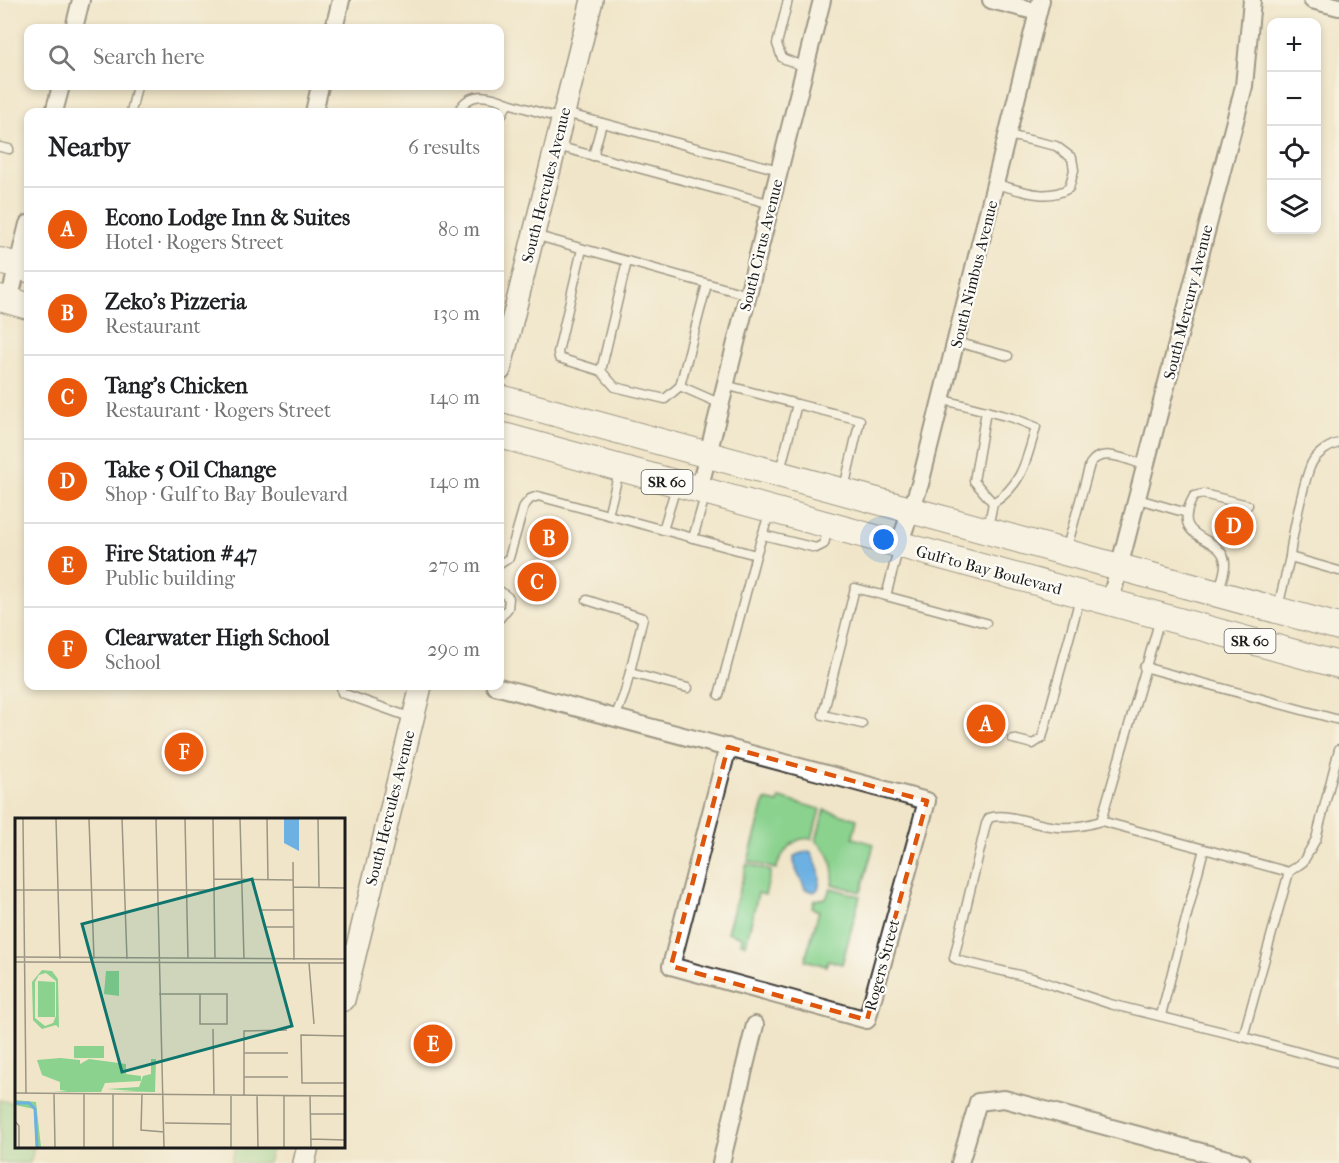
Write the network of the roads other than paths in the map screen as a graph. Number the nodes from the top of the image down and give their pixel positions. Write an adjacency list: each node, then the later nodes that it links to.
1 (81, 0): 11 (street)
2 (341, 0): 12 (street)
3 (592, 0): 23 (street, South Hercules Avenue)
4 (788, 0): 13 (lane)
5 (822, 0): 13 (street, South Cirus Avenue)
6 (991, 0): 9 (street)
7 (1252, 0): 53 (street, South Mercury Avenue)
8 (1312, 0): 10 (street)
9 (1040, 6): 25 (street, South Nimbus Avenue)
10 (1339, 7)
11 (75, 24)
12 (335, 24)
13 (805, 67): 28 (street, South Cirus Avenue)
14 (60, 90): 18 (street)
15 (136, 90): 19 (lane)
16 (319, 90): 20 (street)
17 (508, 103): 21 (lane); 22 (lane); 23 (lane)
18 (55, 108)
19 (132, 108)
20 (315, 108)
21 (461, 108)
22 (504, 110)
23 (564, 116): 24 (lane); 26 (street, South Hercules Avenue)
24 (602, 123): 27 (lane); 28 (lane)
25 (1008, 135): 29 (street, South Nimbus Avenue); 29 (lane)
26 (556, 146): 27 (lane); 31 (street, South Hercules Avenue)
27 (593, 156): 30 (lane)
28 (779, 170): 30 (street, South Cirus Avenue)
29 (996, 184): 39 (street, South Nimbus Avenue)
30 (771, 204): 37 (street, South Cirus Avenue)
31 (534, 235): 33 (lane); 40 (street, South Hercules Avenue)
32 (24, 238): 35 (street)
33 (582, 249): 34 (lane); 42 (lane)
34 (627, 261): 36 (lane); 42 (lane)
35 (16, 265): 38 (street)
36 (707, 284): 37 (lane); 44 (lane)
37 (748, 295): 43 (street, South Cirus Avenue)
38 (13, 302)
39 (956, 342): 41 (lane); 46 (street, South Nimbus Avenue)
40 (504, 354)
41 (1008, 356)
42 (601, 370): 44 (lane)
43 (726, 385): 47 (street, South Cirus Avenue); 48 (lane)
44 (680, 386): 47 (lane)
45 (504, 399): 52 (main road, SR 60)
46 (940, 399): 49 (lane); 62 (street, South Nimbus Avenue)
47 (721, 404): 52 (street, South Cirus Avenue)
48 (797, 404): 55 (lane); 57 (lane)
49 (986, 411): 59 (lane); 59 (lane)
50 (504, 436): 54 (main road, Gulf to Bay Boulevard / SR 60)
51 (1339, 443): 73 (lane)
52 (708, 454): 55 (main road, SR 60); 56 (street, South Cirus Avenue)
53 (1146, 465): 58 (street, South Mercury Avenue); 71 (lane)
54 (620, 468): 56 (main road, Gulf to Bay Boulevard / SR 60); 64 (lane)
55 (780, 474): 57 (main road, SR 60)
56 (694, 489): 61 (main road, Gulf to Bay Boulevard / SR 60); 66 (lane); 69 (lane)
57 (843, 490): 62 (main road, SR 60)
58 (1138, 499): 63 (lane); 75 (street, South Mercury Avenue)
59 (993, 503): 67 (lane)
60 (1248, 505): 63 (lane)
61 (770, 510): 65 (main road, Gulf to Bay Boulevard / SR 60); 68 (lane)
62 (910, 510): 67 (main road, SR 60); 70 (street, South Nimbus Avenue)
63 (1187, 513): 77 (lane)
64 (608, 515): 66 (lane); 74 (lane)
65 (828, 526): 68 (lane); 70 (main road, Gulf to Bay Boulevard / SR 60)
66 (663, 530): 69 (lane)
67 (988, 530): 71 (main road, SR 60)
68 (763, 535): 72 (lane)
69 (693, 538): 72 (lane)
70 (899, 545): 79 (main road, Gulf to Bay Boulevard / SR 60); 80 (lane)
71 (1066, 552): 75 (main road, SR 60)
72 (756, 555): 95 (lane)
73 (1290, 557): 76 (lane); 83 (lane)
74 (504, 561)
75 (1120, 567): 77 (main road, SR 60); 82 (street, South Mercury Avenue)
76 (1339, 571)
77 (1218, 593): 83 (main road, SR 60)
78 (504, 594): 84 (lane)
79 (1081, 594): 82 (main road, Gulf to Bay Boulevard / SR 60); 100 (lane)
80 (886, 596): 86 (lane); 99 (lane)
81 (587, 600): 90 (lane)
82 (1110, 603): 85 (main road, Gulf to Bay Boulevard / SR 60)
83 (1277, 610): 87 (main road, SR 60)
84 (504, 613)
85 (1160, 616): 88 (main road, Gulf to Bay Boulevard / SR 60); 89 (lane)
86 (986, 623)
87 (1339, 627)
88 (1339, 665)
89 (1144, 667): 98 (lane); 103 (lane)
90 (630, 673): 92 (lane); 97 (lane)
91 (504, 688): 97 (street, Rogers Street)
92 (688, 688)
93 (342, 690): 96 (lane)
94 (420, 690): 96 (street, South Hercules Avenue)
95 (719, 694)
96 (413, 718): 106 (street, South Hercules Avenue)
97 (615, 718): 101 (street, Rogers Street)
98 (1339, 720)
99 (862, 724)
100 (1013, 739)
101 (728, 747): 101 (street, Rogers Street)
102 (1339, 749): 105 (lane)
103 (1101, 821): 104 (lane); 107 (lane)
104 (1204, 849): 105 (lane); 107 (lane)
105 (1288, 872): 109 (lane)
106 (345, 996)
107 (1161, 1015): 109 (lane)
108 (755, 1025): 113 (street)
109 (1243, 1037): 110 (lane)
110 (1339, 1063)
111 (308, 1148): 112 (street)
112 (304, 1163)
113 (721, 1163)
114 (960, 1163): 115 (street)
115 (1242, 1163)

